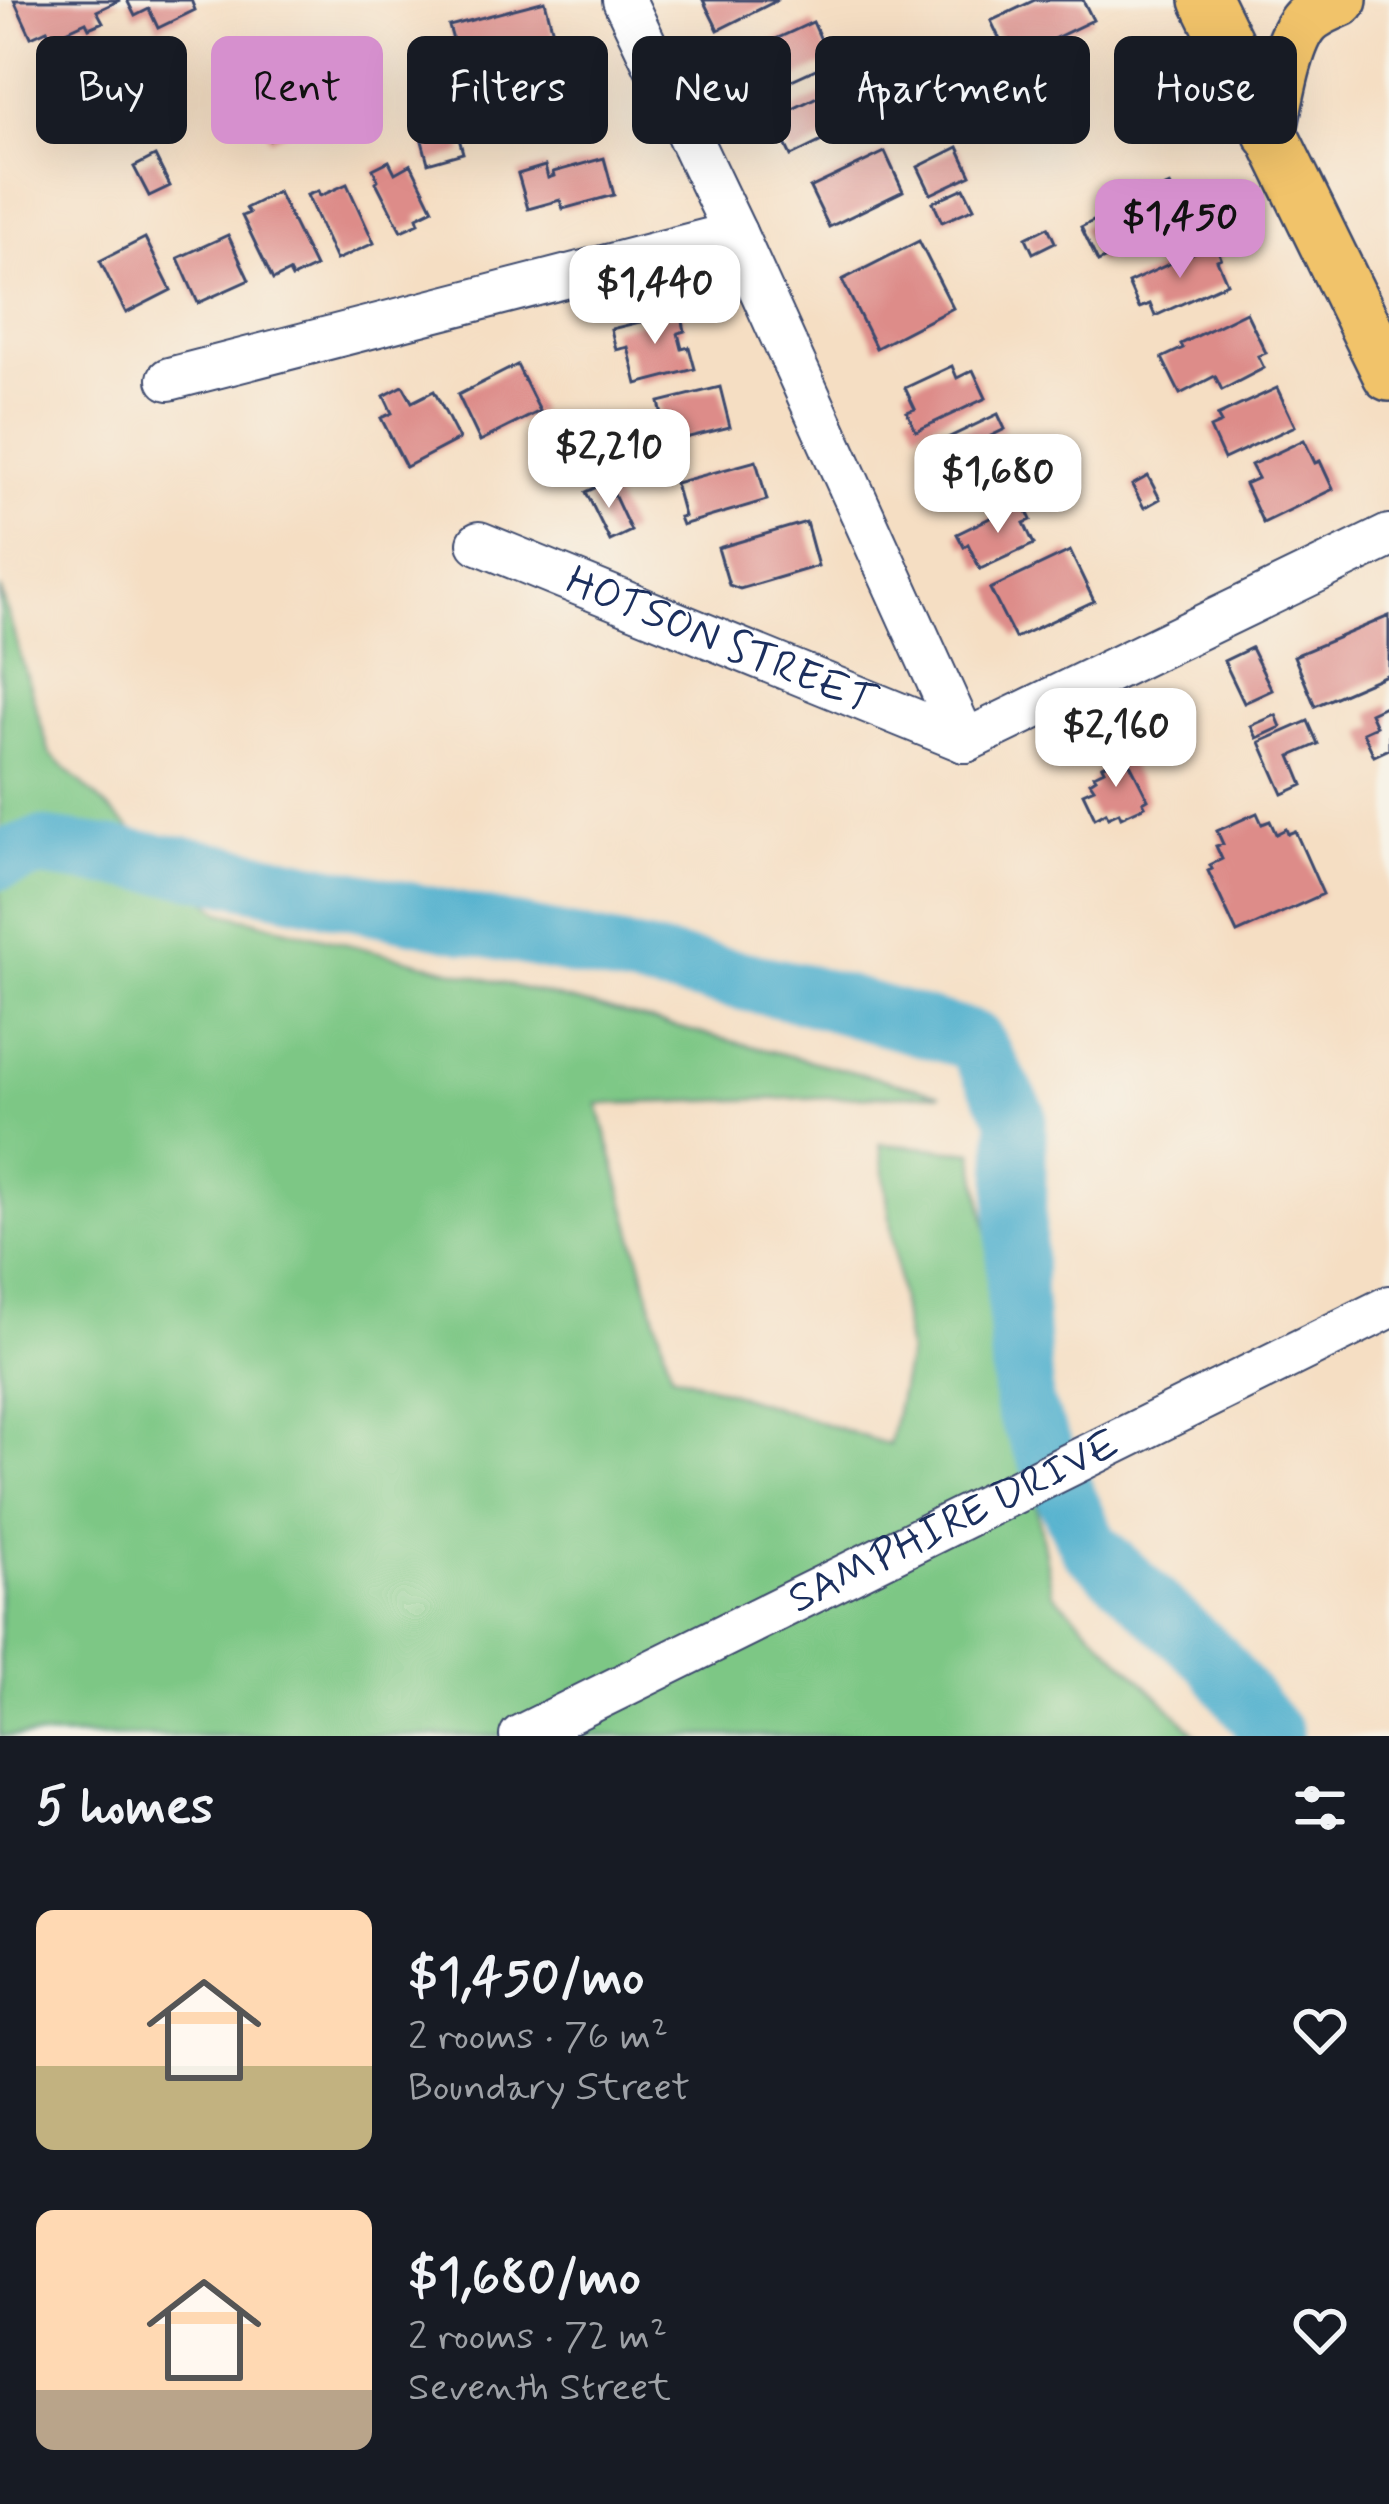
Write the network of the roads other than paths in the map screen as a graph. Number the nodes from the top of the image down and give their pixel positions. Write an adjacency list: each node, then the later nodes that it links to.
1 (624, 0): 7 (street)
2 (1208, 0): 4 (main road)
3 (1341, 0): 5 (main road)
4 (1225, 36)
5 (1296, 36)
6 (1275, 144): 8 (main road)
7 (735, 233): 9 (street); 12 (street)
8 (1383, 357)
9 (170, 379)
10 (1389, 536): 12 (street)
11 (479, 542): 12 (street, HOTSON STREET)
12 (965, 741)
13 (1389, 1307): 14 (street, SAMPHIRE DRIVE)
14 (520, 1736)

